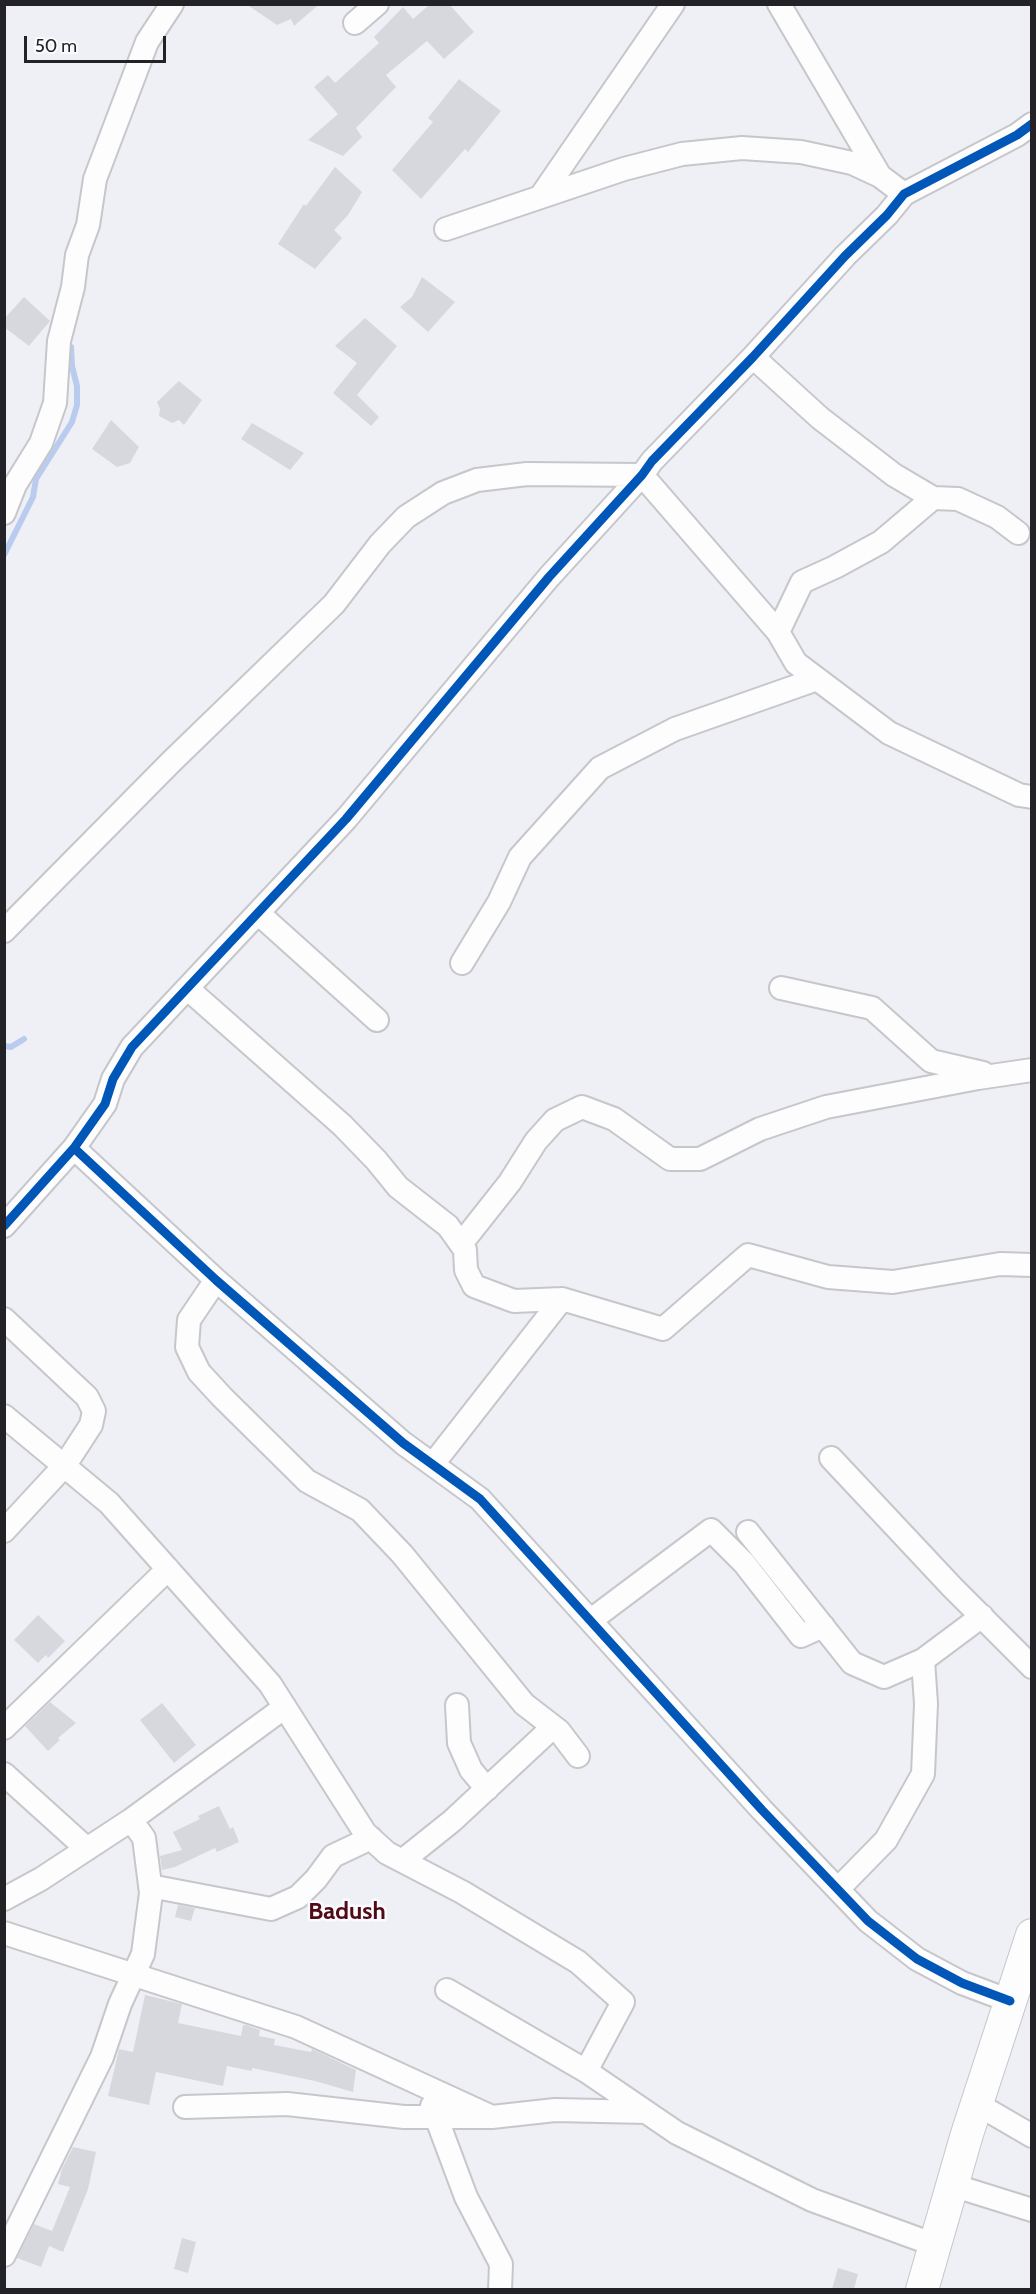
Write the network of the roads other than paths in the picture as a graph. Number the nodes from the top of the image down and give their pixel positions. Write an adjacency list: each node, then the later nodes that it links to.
1 (172, 4): 14 (street)
2 (377, 4): 5 (street)
3 (673, 4): 9 (street)
4 (779, 4): 7 (street)
5 (356, 23)
6 (1032, 124): 8 (street)
7 (880, 176): 8 (street); 9 (street)
8 (904, 194): 11 (street)
9 (541, 196): 10 (street)
10 (446, 229)
11 (753, 357): 12 (street); 13 (street)
12 (642, 475): 16 (street); 19 (street); 20 (street)
13 (933, 498): 15 (street); 16 (street)
14 (4, 513)
15 (1018, 533)
16 (778, 632): 17 (street)
17 (817, 679): 18 (street); 21 (street)
18 (1032, 797)
19 (258, 913): 23 (street); 24 (street)
20 (4, 931)
21 (462, 963)
22 (781, 988): 26 (street)
23 (188, 989): 27 (street); 29 (street)
24 (377, 1020)
25 (1032, 1070): 26 (street)
26 (995, 1075): 29 (street)
27 (74, 1148): 28 (street); 31 (street)
28 (4, 1226)
29 (461, 1244): 32 (street)
30 (1032, 1265): 32 (street)
31 (216, 1280): 36 (street); 48 (street)
32 (562, 1299): 36 (street)
33 (4, 1319): 37 (street)
34 (4, 1416): 37 (street)
35 (831, 1458): 41 (street)
36 (433, 1464): 42 (street)
37 (65, 1465): 38 (street); 40 (street)
38 (4, 1531)
39 (747, 1532): 43 (street)
40 (168, 1569): 47 (street); 49 (street)
41 (982, 1616): 44 (street); 45 (street)
42 (591, 1620): 43 (street); 58 (street)
43 (822, 1626): 44 (street)
44 (923, 1660): 58 (street)
45 (1032, 1667)
46 (457, 1705): 52 (street)
47 (285, 1707): 53 (street); 54 (street)
48 (553, 1727): 50 (street); 52 (street)
49 (4, 1728)
50 (578, 1756)
51 (4, 1774): 55 (street)
52 (487, 1789): 56 (street)
53 (131, 1820): 55 (street); 57 (street)
54 (371, 1839): 56 (street); 57 (street)
55 (87, 1849): 59 (street)
56 (402, 1861): 65 (street)
57 (150, 1886): 62 (street)
58 (838, 1889): 64 (street)
59 (4, 1899)
60 (4, 1933): 62 (street)
61 (1032, 1935): 64 (street)
62 (133, 1975): 66 (street); 76 (street)
63 (447, 1990): 65 (street)
64 (1010, 2001): 67 (street)
65 (586, 2071): 69 (street)
66 (425, 2087): 70 (street); 71 (street)
67 (977, 2104): 72 (street); 73 (street)
68 (185, 2107): 70 (street)
69 (646, 2112): 71 (street); 75 (street)
70 (435, 2117): 71 (street); 77 (street)
71 (492, 2117)
72 (1032, 2136)
73 (952, 2185): 74 (street); 75 (street)
74 (1032, 2210)
75 (935, 2245): 78 (street)
76 (4, 2255)
77 (500, 2289)
78 (922, 2289)

